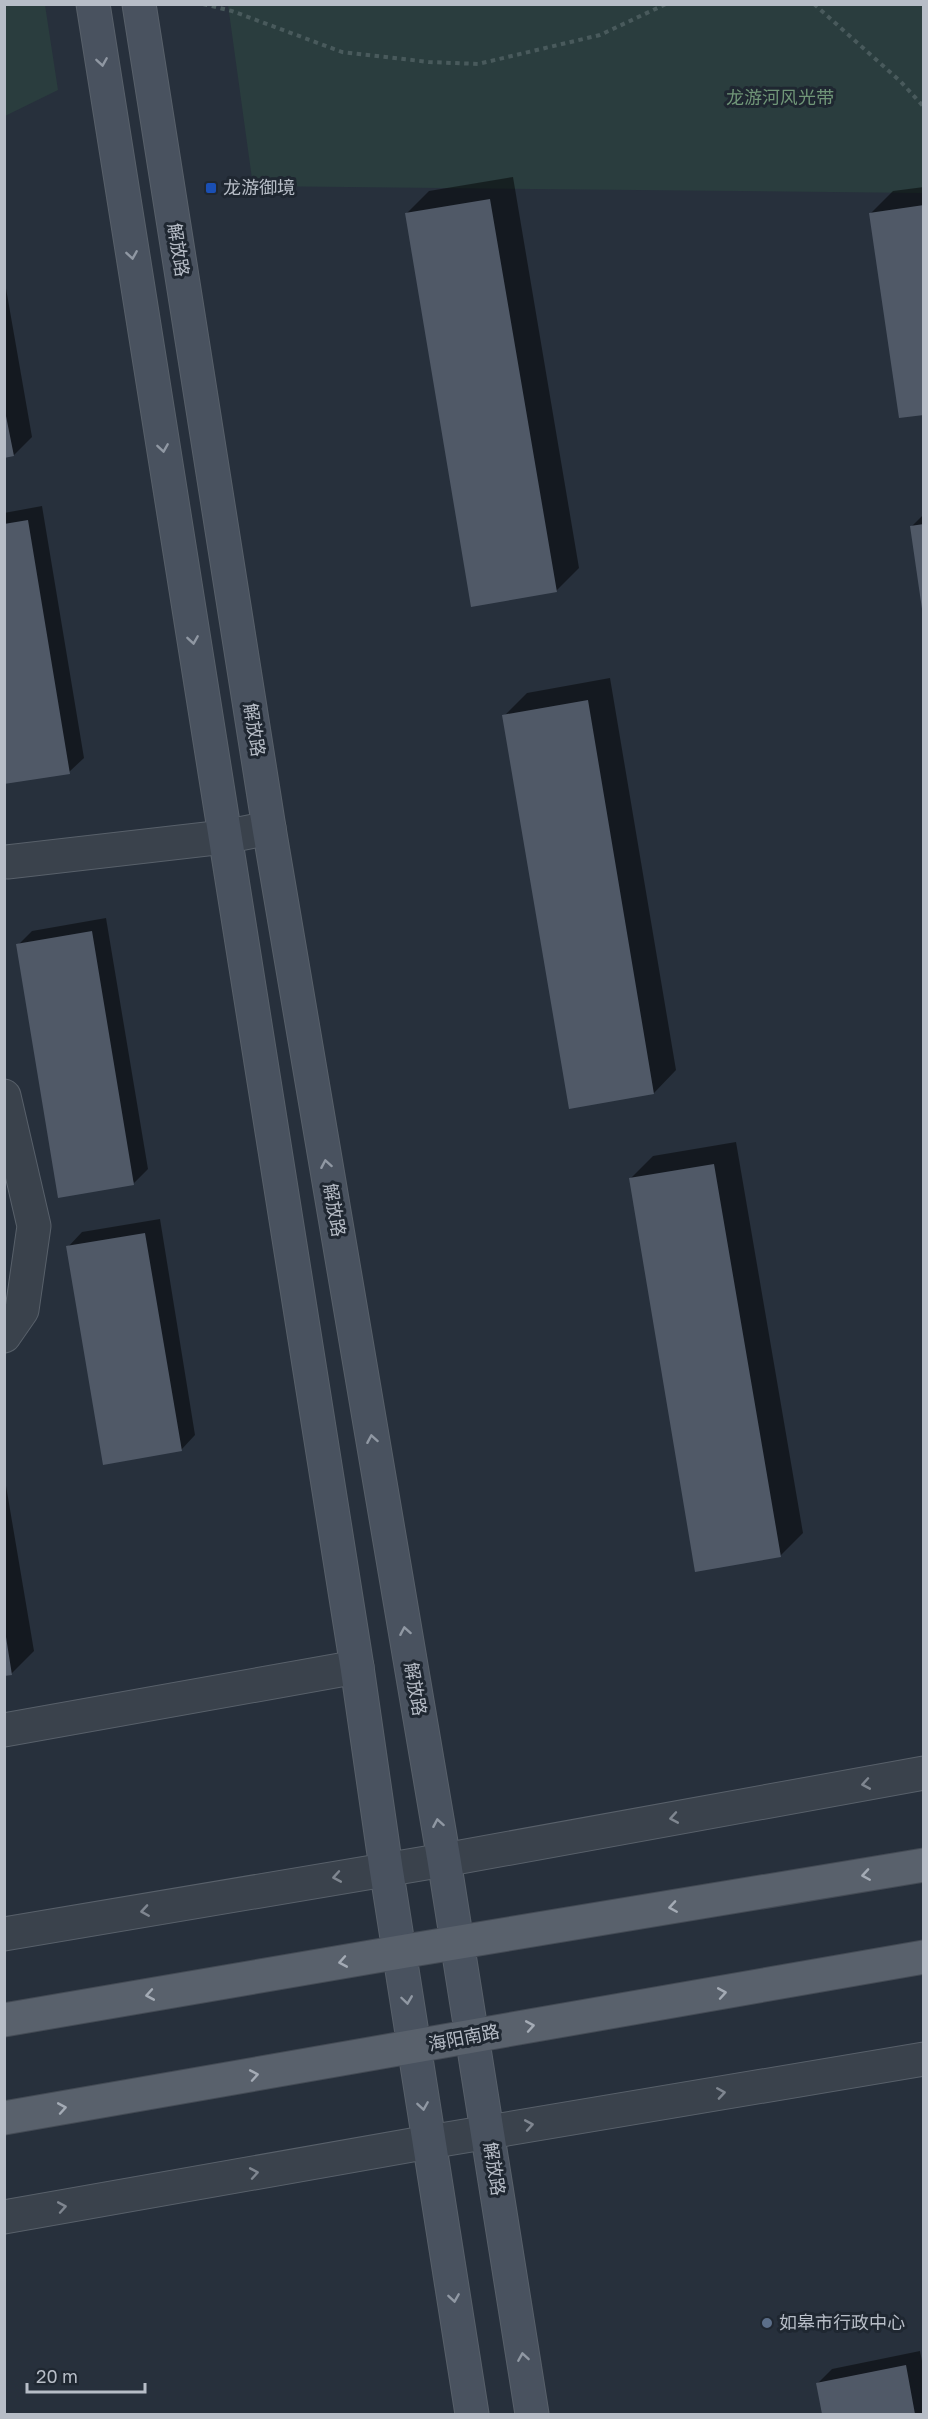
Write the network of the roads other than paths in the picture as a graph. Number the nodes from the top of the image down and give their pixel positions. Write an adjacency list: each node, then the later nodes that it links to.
1 (93, 4): 4 (street, one-way to 4)
2 (139, 4): 3 (street, 解放路)
3 (269, 828): 4 (street); 11 (street, 解放路, one-way to 3)
4 (224, 837): 5 (street); 8 (street)
5 (5, 864)
6 (4, 1096): 7 (street)
7 (4, 1336)
8 (357, 1667): 9 (street); 13 (street)
9 (4, 1730)
10 (924, 1773): 11 (street, one-way to 11)
11 (444, 1860): 13 (street); 15 (street, 解放路)
12 (924, 1865): 15 (main road, one-way to 15)
13 (386, 1868): 14 (street, one-way to 14); 16 (street)
14 (4, 1934)
15 (457, 1943): 16 (main road); 19 (street, 解放路)
16 (400, 1952): 18 (main road, one-way to 18); 20 (street, one-way to 20)
17 (924, 1957): 19 (main road, 海阳南路, one-way to 17)
18 (4, 2020)
19 (472, 2037): 20 (main road, 海阳南路); 23 (street, 解放路)
20 (414, 2048): 22 (main road, 海阳南路, one-way to 20); 24 (street, one-way to 24)
21 (924, 2059): 23 (street, one-way to 21)
22 (4, 2118)
23 (488, 2132): 24 (street); 27 (street, 解放路, one-way to 23)
24 (429, 2142): 25 (street, one-way to 24); 26 (street, one-way to 26)
25 (4, 2217)
26 (472, 2415)
27 (532, 2415)

